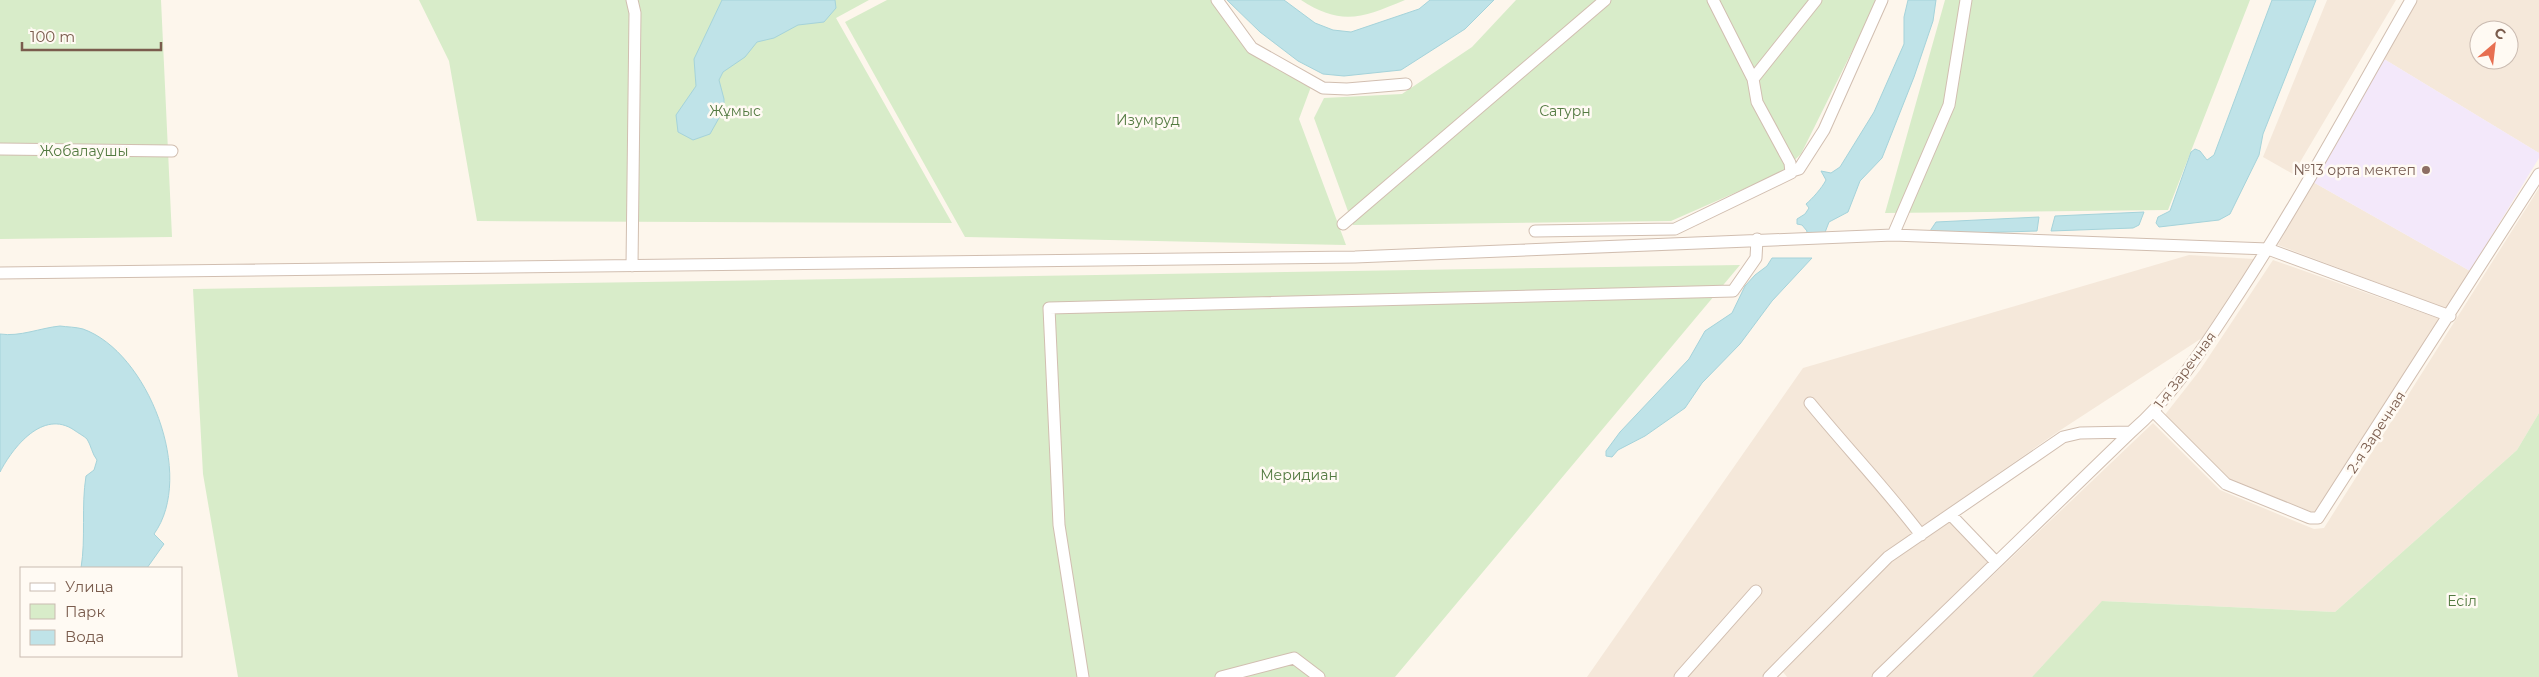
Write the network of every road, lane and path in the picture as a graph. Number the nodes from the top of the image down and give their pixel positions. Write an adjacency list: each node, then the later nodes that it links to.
1 (632, 0): 20 (street)
2 (1217, 0): 10 (street)
3 (1605, 0): 15 (street)
4 (1713, 0): 9 (street)
5 (1816, 0): 9 (street)
6 (1882, 0): 13 (street)
7 (1966, 0): 17 (street)
8 (2411, 0): 19 (street, 1-я Заречная)
9 (1753, 79): 13 (street)
10 (1406, 84)
11 (0, 149): 12 (street)
12 (172, 151)
13 (1792, 171): 16 (street)
14 (2539, 174): 22 (street, 2-я Заречная)
15 (1343, 224)
16 (1535, 230)
17 (1893, 235): 18 (street); 19 (street)
18 (1757, 240): 20 (street); 31 (street)
19 (2268, 249): 22 (street); 24 (street, 1-я Заречная)
20 (632, 266): 21 (street)
21 (0, 273)
22 (2450, 316): 24 (street, 2-я Заречная)
23 (1810, 403): 27 (street)
24 (2154, 412): 25 (street, 1-я Заречная)
25 (2131, 432): 26 (street); 28 (street, 1-я Заречная)
26 (1951, 515): 27 (street); 28 (street)
27 (1921, 535): 30 (street)
28 (1996, 562): 35 (street, 1-я Заречная)
29 (1756, 591): 34 (street)
30 (1775, 675)
31 (1082, 677)
32 (1221, 677): 33 (street)
33 (1319, 677)
34 (1680, 677)
35 (1878, 677)

